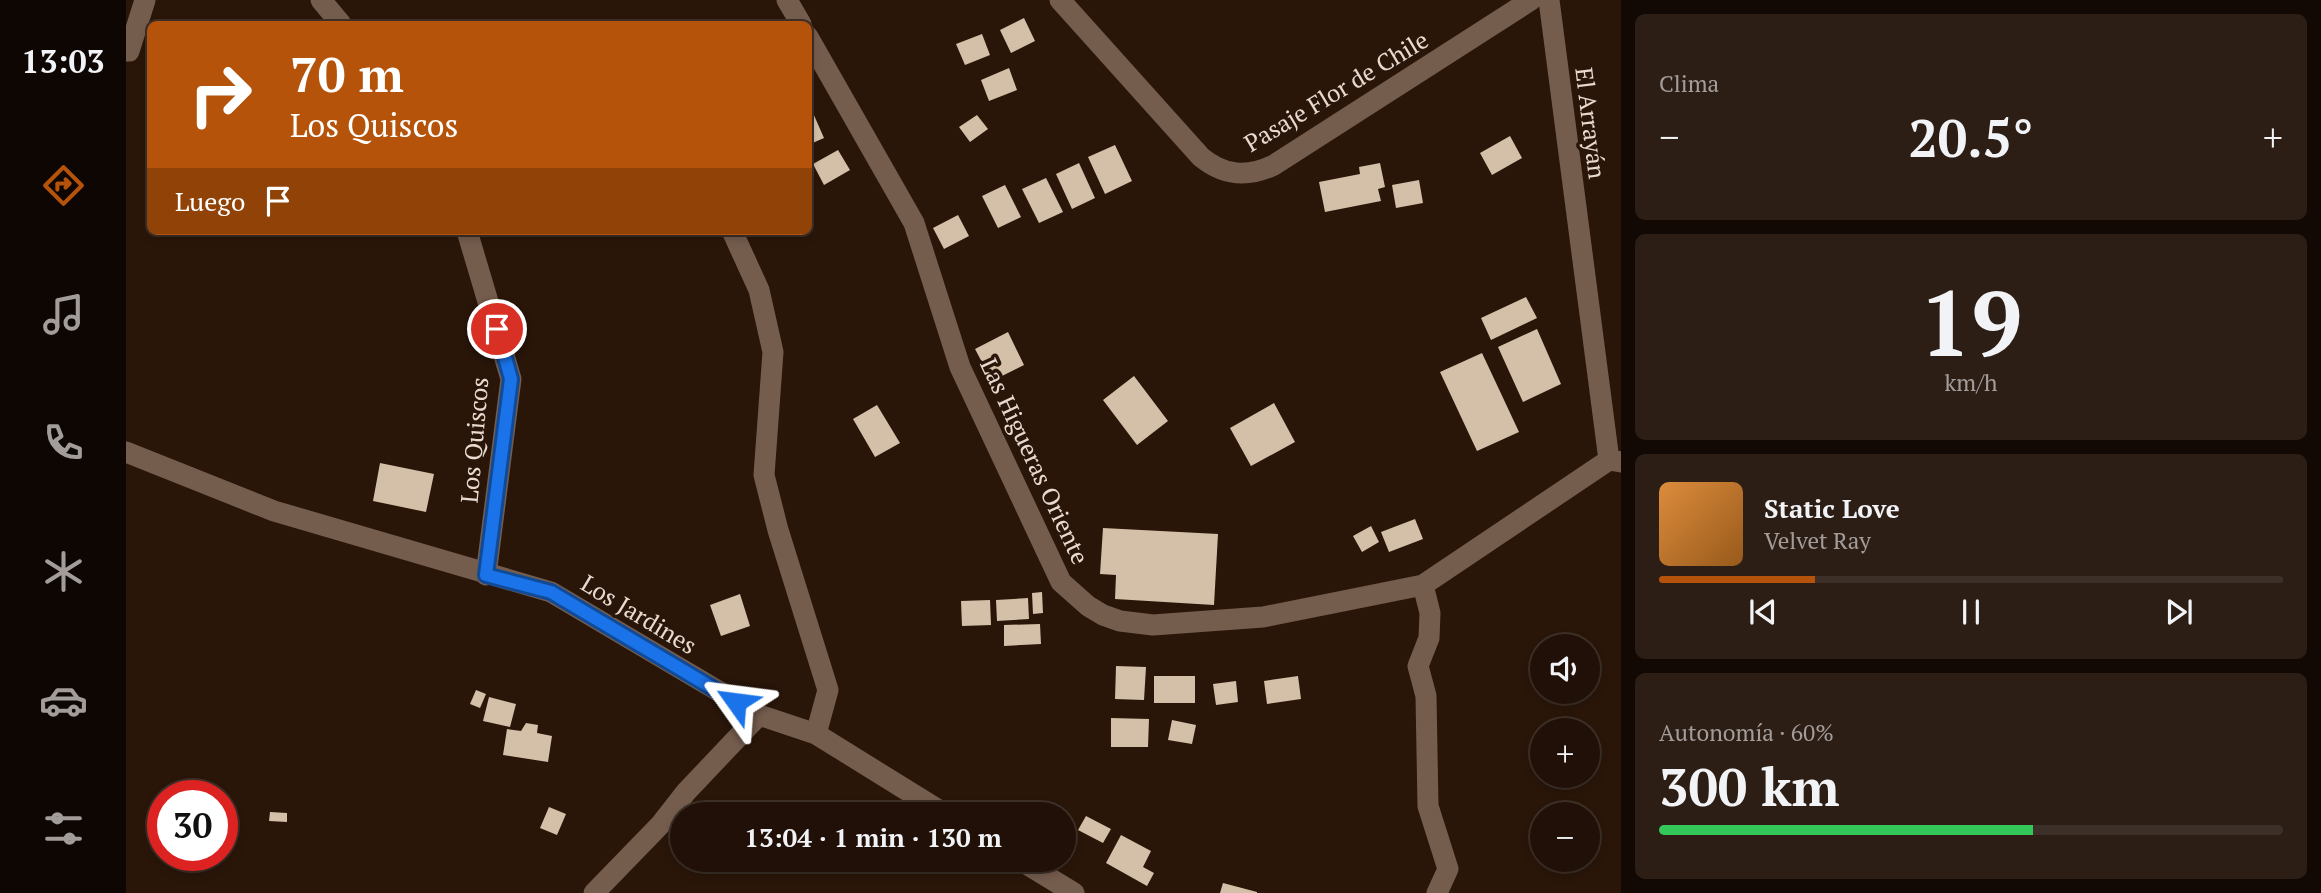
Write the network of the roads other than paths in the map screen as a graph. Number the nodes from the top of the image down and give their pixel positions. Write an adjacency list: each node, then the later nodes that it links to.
1 (145, 0): 10 (street)
2 (321, 0): 7 (street)
3 (787, 0): 8 (street)
4 (1060, 0): 5 (street, Pasaje Flor de Chile)
5 (1531, 0)
6 (1549, 0): 14 (street, El Arrayán)
7 (338, 21)
8 (799, 21)
9 (812, 44): 16 (street, Las Higueras Oriente)
10 (126, 51)
11 (468, 235): 15 (street, Los Quiscos)
12 (734, 235): 18 (street)
13 (126, 452): 15 (street, Los Jardines)
14 (1615, 461): 16 (street, Las Higueras Oriente)
15 (486, 575): 17 (street, Los Jardines)
16 (1423, 585): 23 (street)
17 (759, 715): 18 (street, Los Jardines); 21 (street)
18 (816, 734): 19 (street, Los Jardines)
19 (926, 802)
20 (1039, 872): 22 (street)
21 (594, 893)
22 (1074, 893)
23 (1437, 893)

